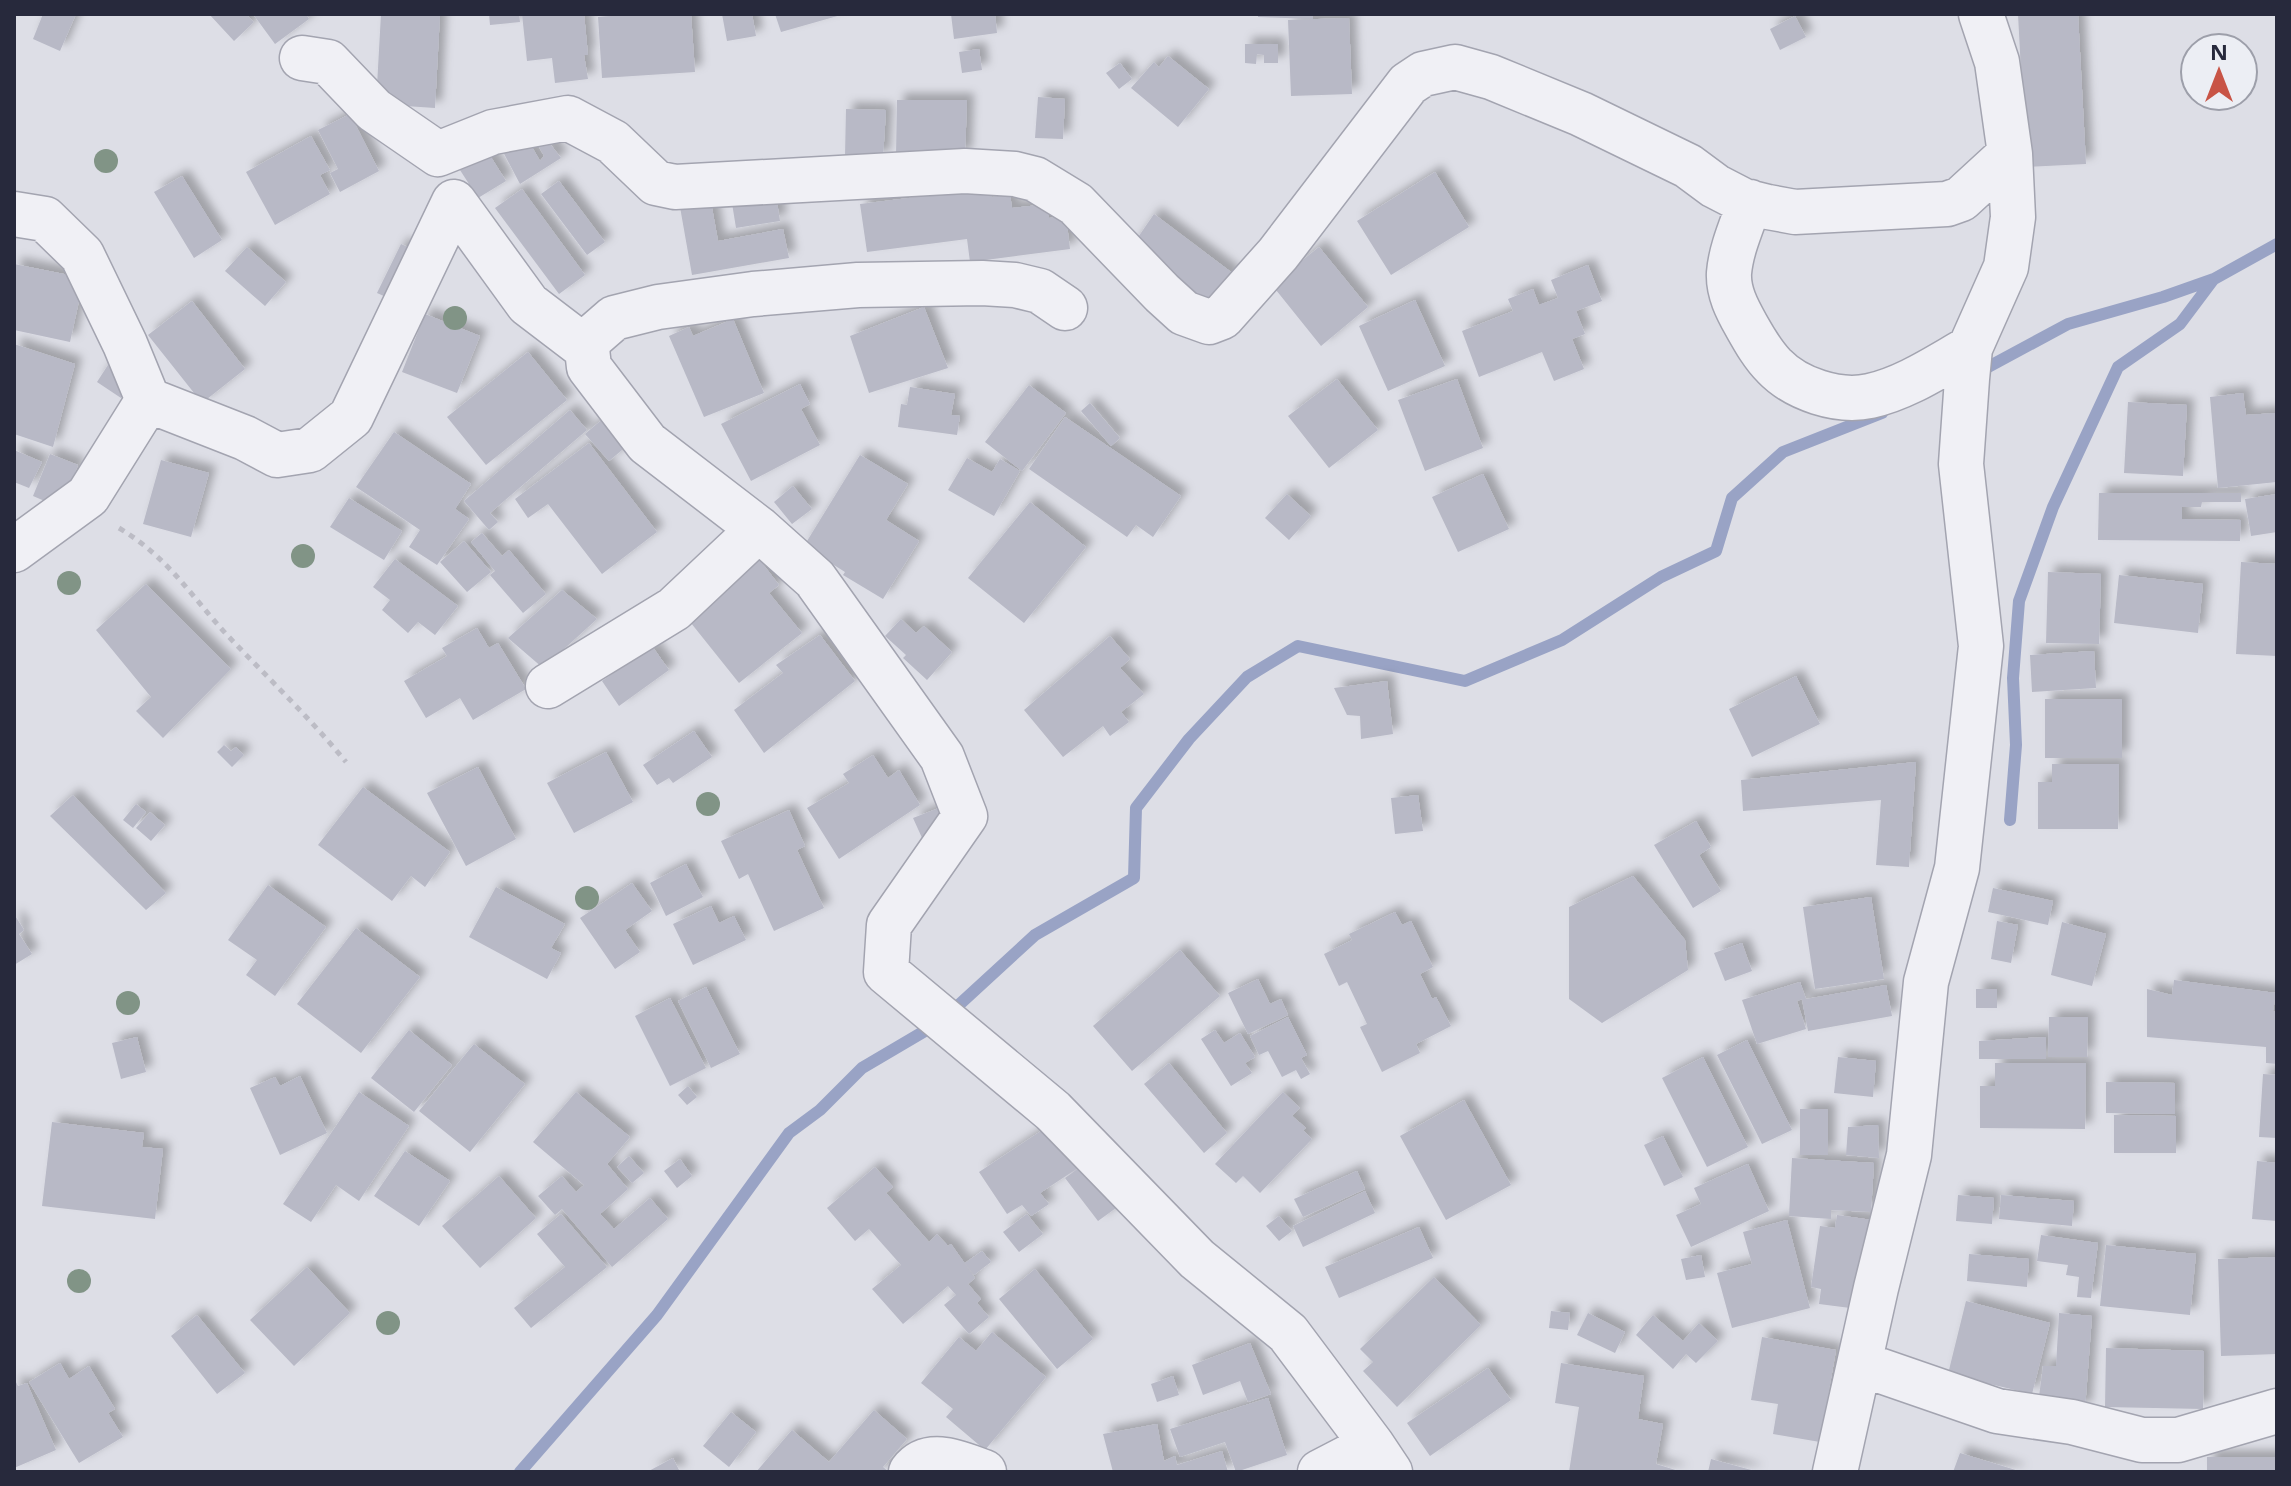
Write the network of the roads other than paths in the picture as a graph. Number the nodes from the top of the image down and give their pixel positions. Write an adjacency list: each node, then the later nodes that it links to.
1 (1981, 14): 4 (street)
2 (302, 58): 3 (street)
3 (438, 154): 5 (street); 6 (street)
4 (2010, 154): 6 (street); 9 (street)
5 (454, 202): 10 (street); 11 (street)
6 (1750, 202): 9 (street)
7 (14, 214): 11 (street)
8 (1065, 308): 10 (street)
9 (1970, 348): 15 (street)
10 (587, 349): 12 (street)
11 (148, 400): 13 (street)
12 (759, 529): 14 (street); 17 (street)
13 (14, 550)
14 (548, 686)
15 (1861, 1364): 16 (street); 21 (street)
16 (2277, 1411)
17 (1381, 1458): 20 (street)
18 (911, 1472): 19 (street)
19 (984, 1472)
20 (1320, 1472)
21 (1835, 1472)

